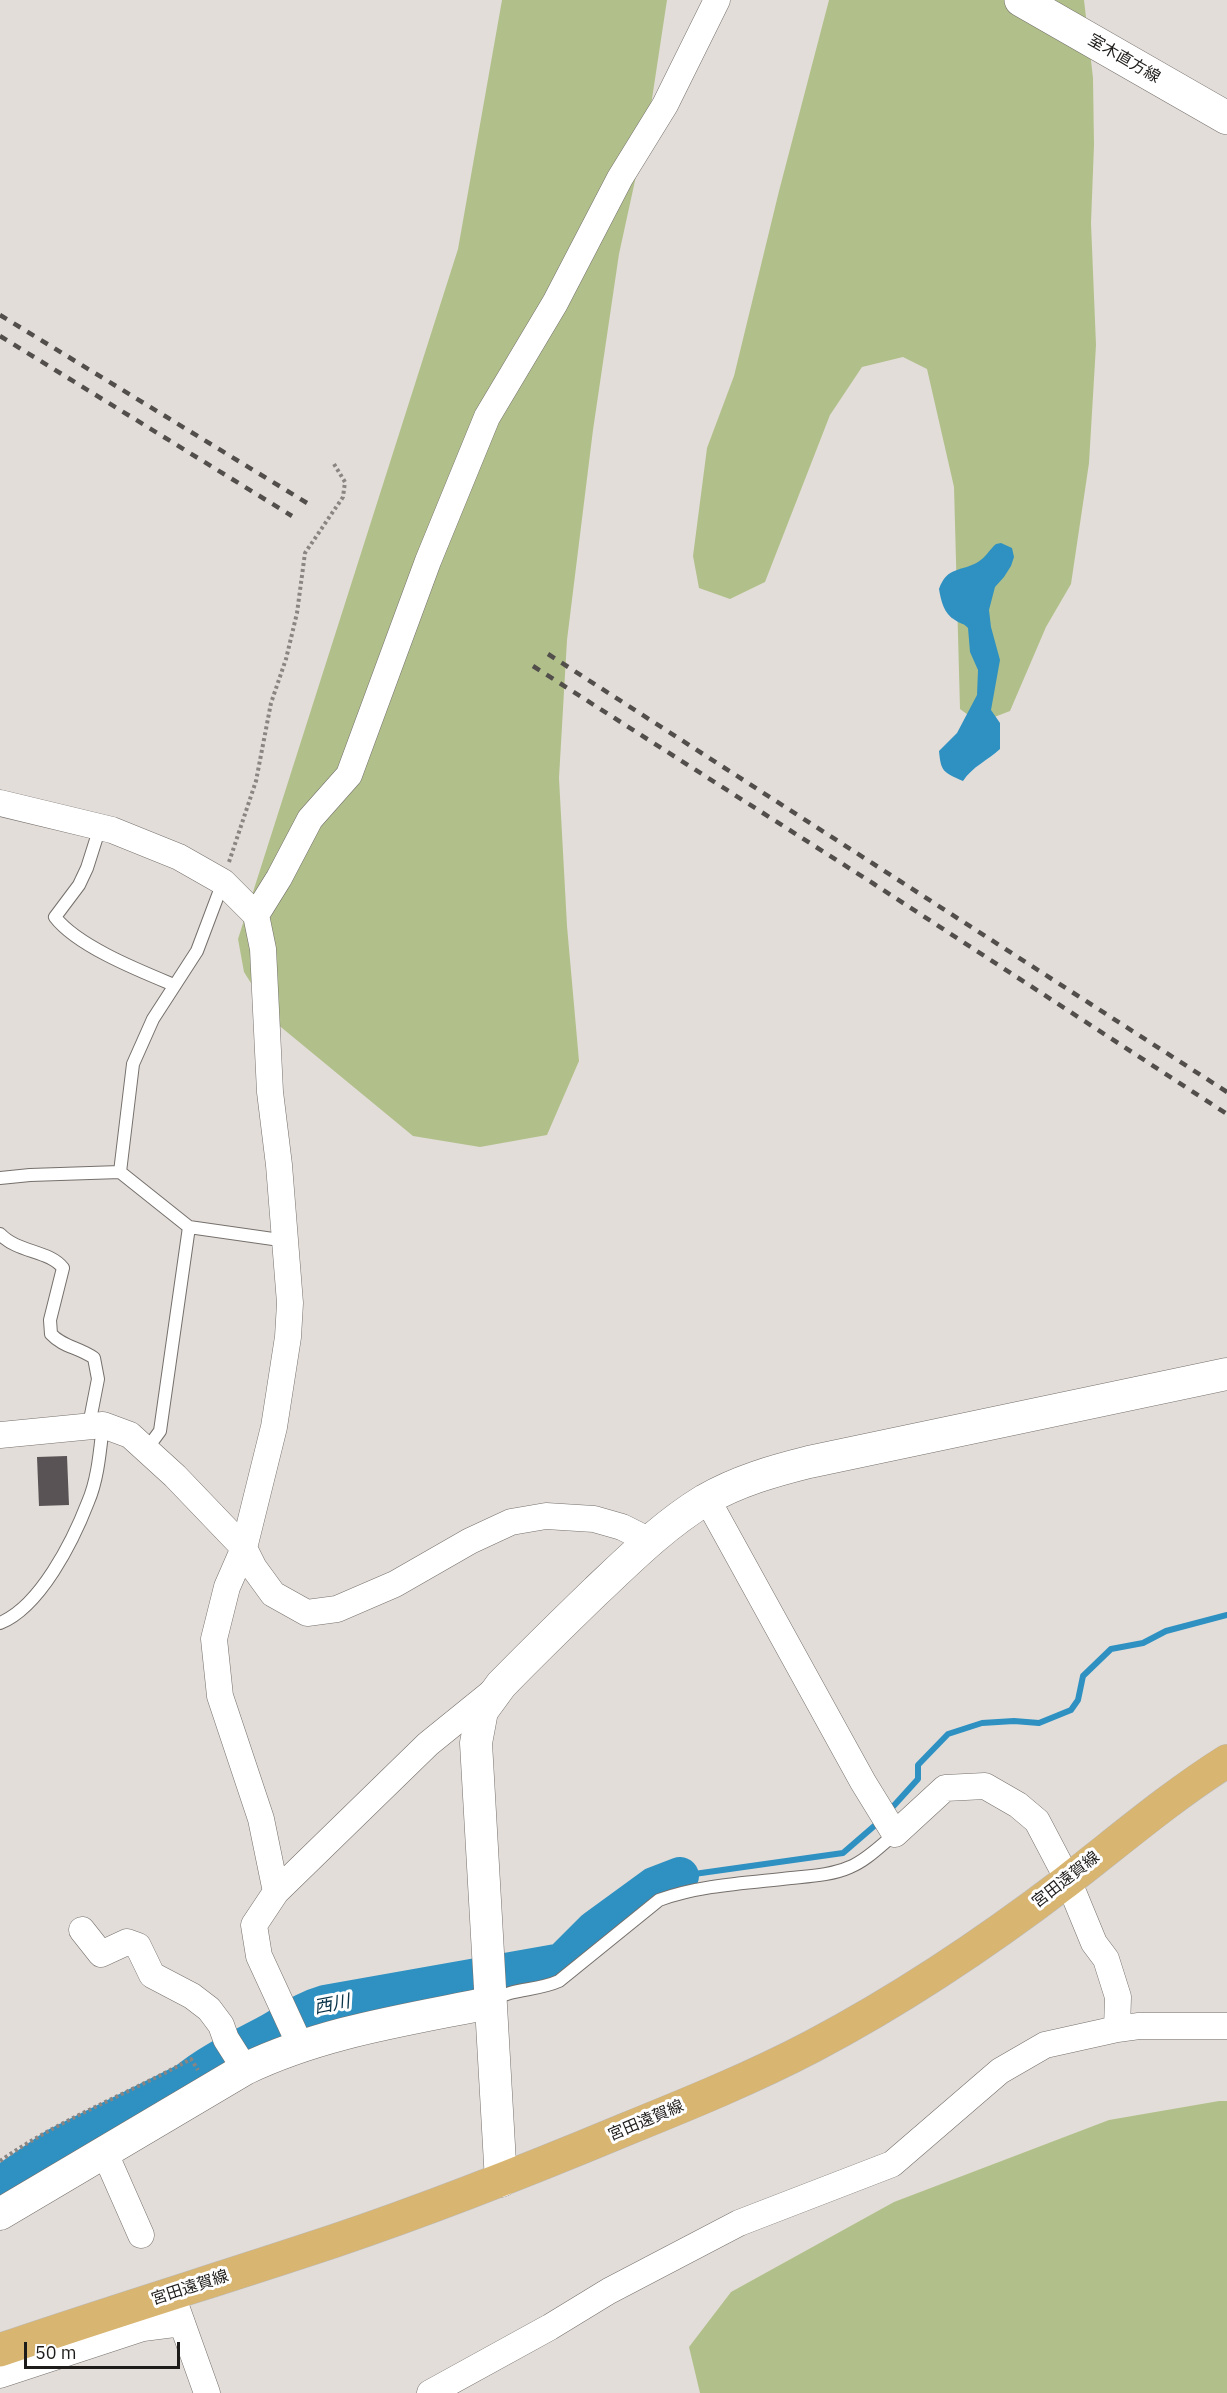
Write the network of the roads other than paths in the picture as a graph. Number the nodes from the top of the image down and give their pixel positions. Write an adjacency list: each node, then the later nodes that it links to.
1 (717, 0): 7 (street)
2 (1021, 0): 3 (main road, 室木直方線)
3 (1227, 118)
4 (0, 803): 5 (street)
5 (100, 827): 6 (street); 8 (lane)
6 (223, 882): 7 (street); 8 (lane)
7 (256, 915): 13 (street)
8 (174, 985): 9 (lane)
9 (120, 1172): 10 (lane); 11 (lane)
10 (0, 1178)
11 (189, 1227): 13 (lane); 17 (lane)
12 (0, 1234): 15 (lane)
13 (284, 1237): 20 (street)
14 (1227, 1374): 18 (street)
15 (96, 1425): 16 (street); 17 (street); 21 (lane)
16 (0, 1435)
17 (146, 1450): 20 (street)
18 (707, 1499): 19 (street); 24 (street)
19 (648, 1540): 20 (street); 22 (street)
20 (244, 1548): 26 (street)
21 (0, 1623)
22 (501, 1685): 26 (street); 28 (street)
23 (1227, 1761): 25 (main road, 宮田遠賀線)
24 (895, 1834): 25 (street); 28 (lane)
25 (1068, 1880): 30 (street); 34 (main road, 宮田遠賀線)
26 (276, 1892): 31 (street)
27 (82, 1930): 32 (street)
28 (489, 2003): 31 (street); 34 (street)
29 (1227, 2026): 30 (street)
30 (1117, 2029): 41 (street)
31 (300, 2045): 32 (street)
32 (245, 2069): 33 (street)
33 (104, 2151): 35 (street); 36 (street)
34 (501, 2181): 37 (main road, 宮田遠賀線)
35 (0, 2214)
36 (141, 2235)
37 (177, 2309): 38 (main road, 宮田遠賀線); 39 (street); 40 (street)
38 (0, 2350)
39 (0, 2375)
40 (207, 2393)
41 (430, 2393)

